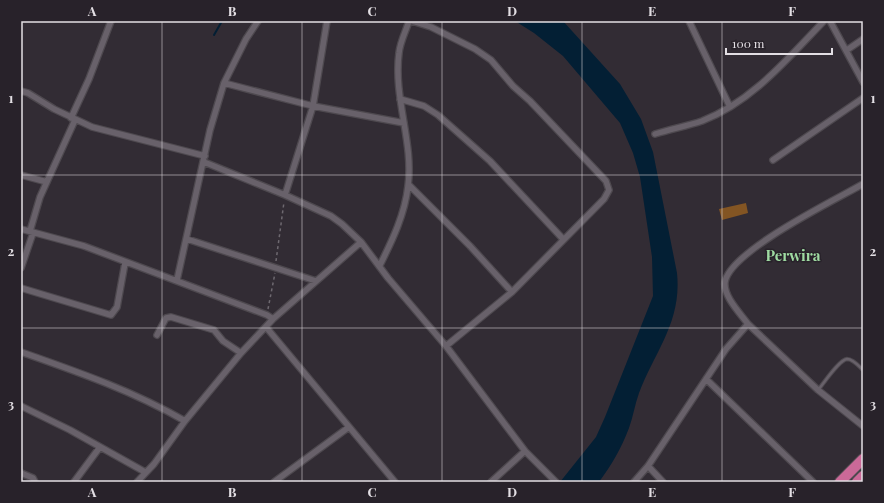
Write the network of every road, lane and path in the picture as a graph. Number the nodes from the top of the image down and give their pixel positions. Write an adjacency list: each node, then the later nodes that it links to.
1 (111, 21): 18 (street)
2 (258, 21): 12 (street)
3 (327, 21): 16 (street)
4 (409, 21): 15 (street)
5 (412, 21): 31 (street)
6 (689, 21): 17 (street)
7 (824, 21): 17 (street)
8 (830, 21): 10 (street)
9 (863, 39): 10 (street)
10 (847, 50): 11 (street)
11 (863, 82)
12 (224, 83): 16 (street); 21 (street)
13 (21, 91): 18 (street)
14 (863, 98): 22 (street)
15 (400, 99): 19 (street); 31 (street)
16 (313, 106): 19 (street); 27 (street)
17 (730, 107): 20 (street)
18 (73, 119): 21 (street); 24 (street)
19 (404, 123): 26 (street)
20 (655, 134)
21 (204, 159): 27 (street); 30 (street)
22 (772, 160)
23 (21, 175): 24 (street)
24 (47, 182): 29 (street)
25 (863, 184): 43 (street)
26 (409, 185): 34 (street); 40 (street)
27 (285, 195): 32 (street); 36 (path)
28 (21, 229): 29 (street)
29 (32, 232): 33 (street); 35 (street)
30 (187, 239): 36 (street); 37 (street)
31 (563, 239): 40 (street)
32 (361, 242): 34 (street); 38 (street)
33 (125, 263): 37 (street); 39 (street)
34 (380, 266): 46 (street)
35 (21, 268)
36 (276, 268): 38 (street); 41 (path)
37 (177, 280): 41 (street)
38 (316, 281): 42 (street)
39 (21, 288)
40 (512, 292): 46 (street)
41 (267, 314): 42 (street)
42 (273, 319): 44 (street)
43 (748, 324): 50 (street); 51 (street)
44 (266, 327): 48 (street); 54 (street)
45 (157, 335): 48 (street)
46 (446, 346): 57 (street)
47 (21, 352): 53 (street)
48 (241, 353): 53 (street)
49 (863, 370): 51 (lane)
50 (706, 379): 59 (street); 72 (street)
51 (818, 390): 55 (street)
52 (21, 406): 56 (street)
53 (185, 421): 60 (street)
54 (349, 426): 66 (street); 67 (street)
55 (863, 426)
56 (100, 447): 60 (street); 64 (street)
57 (525, 451): 68 (street); 69 (street)
58 (863, 459): 73 (highway)
59 (648, 466): 70 (street); 71 (street)
60 (145, 472): 65 (street)
61 (21, 473): 63 (street)
62 (863, 476): 74 (highway)
63 (35, 482)
64 (74, 482)
65 (137, 482)
66 (274, 482)
67 (395, 482)
68 (491, 482)
69 (556, 482)
70 (634, 482)
71 (663, 482)
72 (813, 482)
73 (840, 482)
74 (856, 482)

